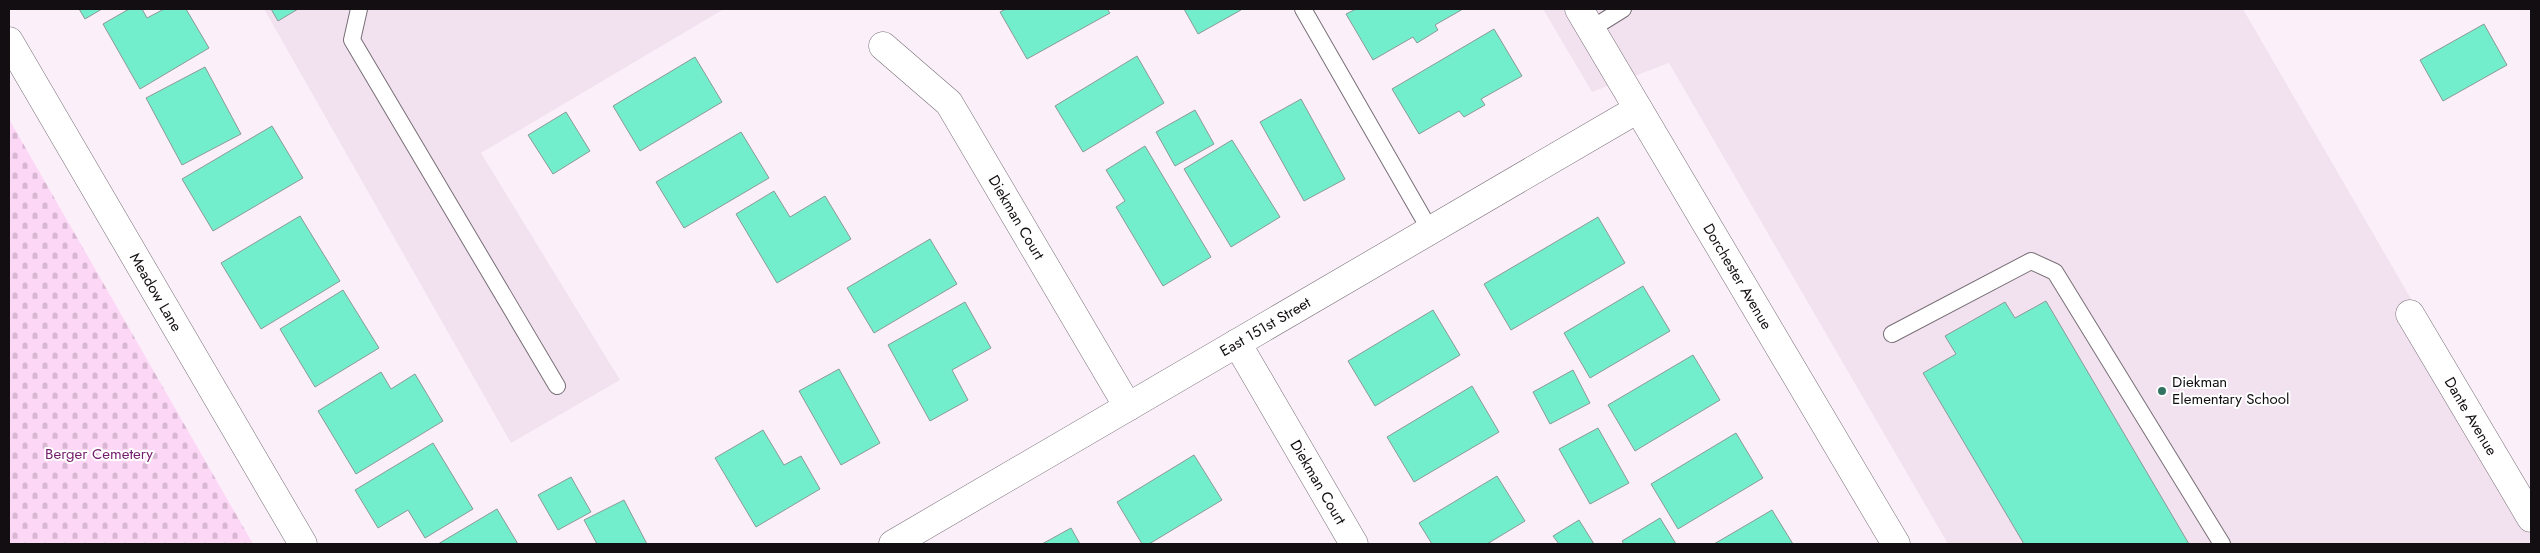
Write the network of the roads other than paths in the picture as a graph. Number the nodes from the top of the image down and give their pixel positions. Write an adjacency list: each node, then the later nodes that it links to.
1 (359, 9): 12 (lane)
2 (1303, 9): 8 (lane)
3 (1624, 9): 4 (lane)
4 (1585, 19): 7 (street, Dorchester Avenue)
5 (9, 41): 15 (street, Meadow Lane)
6 (883, 46): 13 (street, Diekman Court)
7 (1638, 109): 8 (street, East 151st Street); 18 (street, Dorchester Avenue)
8 (1430, 230): 11 (street, East 151st Street)
9 (2410, 314): 14 (street, Dante Avenue)
10 (1892, 334): 19 (lane)
11 (1237, 344): 13 (street, East 151st Street); 17 (street, Diekman Court)
12 (557, 386)
13 (1128, 407): 16 (street, East 151st Street)
14 (2531, 518)
15 (303, 544)
16 (893, 544)
17 (1354, 544)
18 (1896, 544)
19 (2222, 544)

